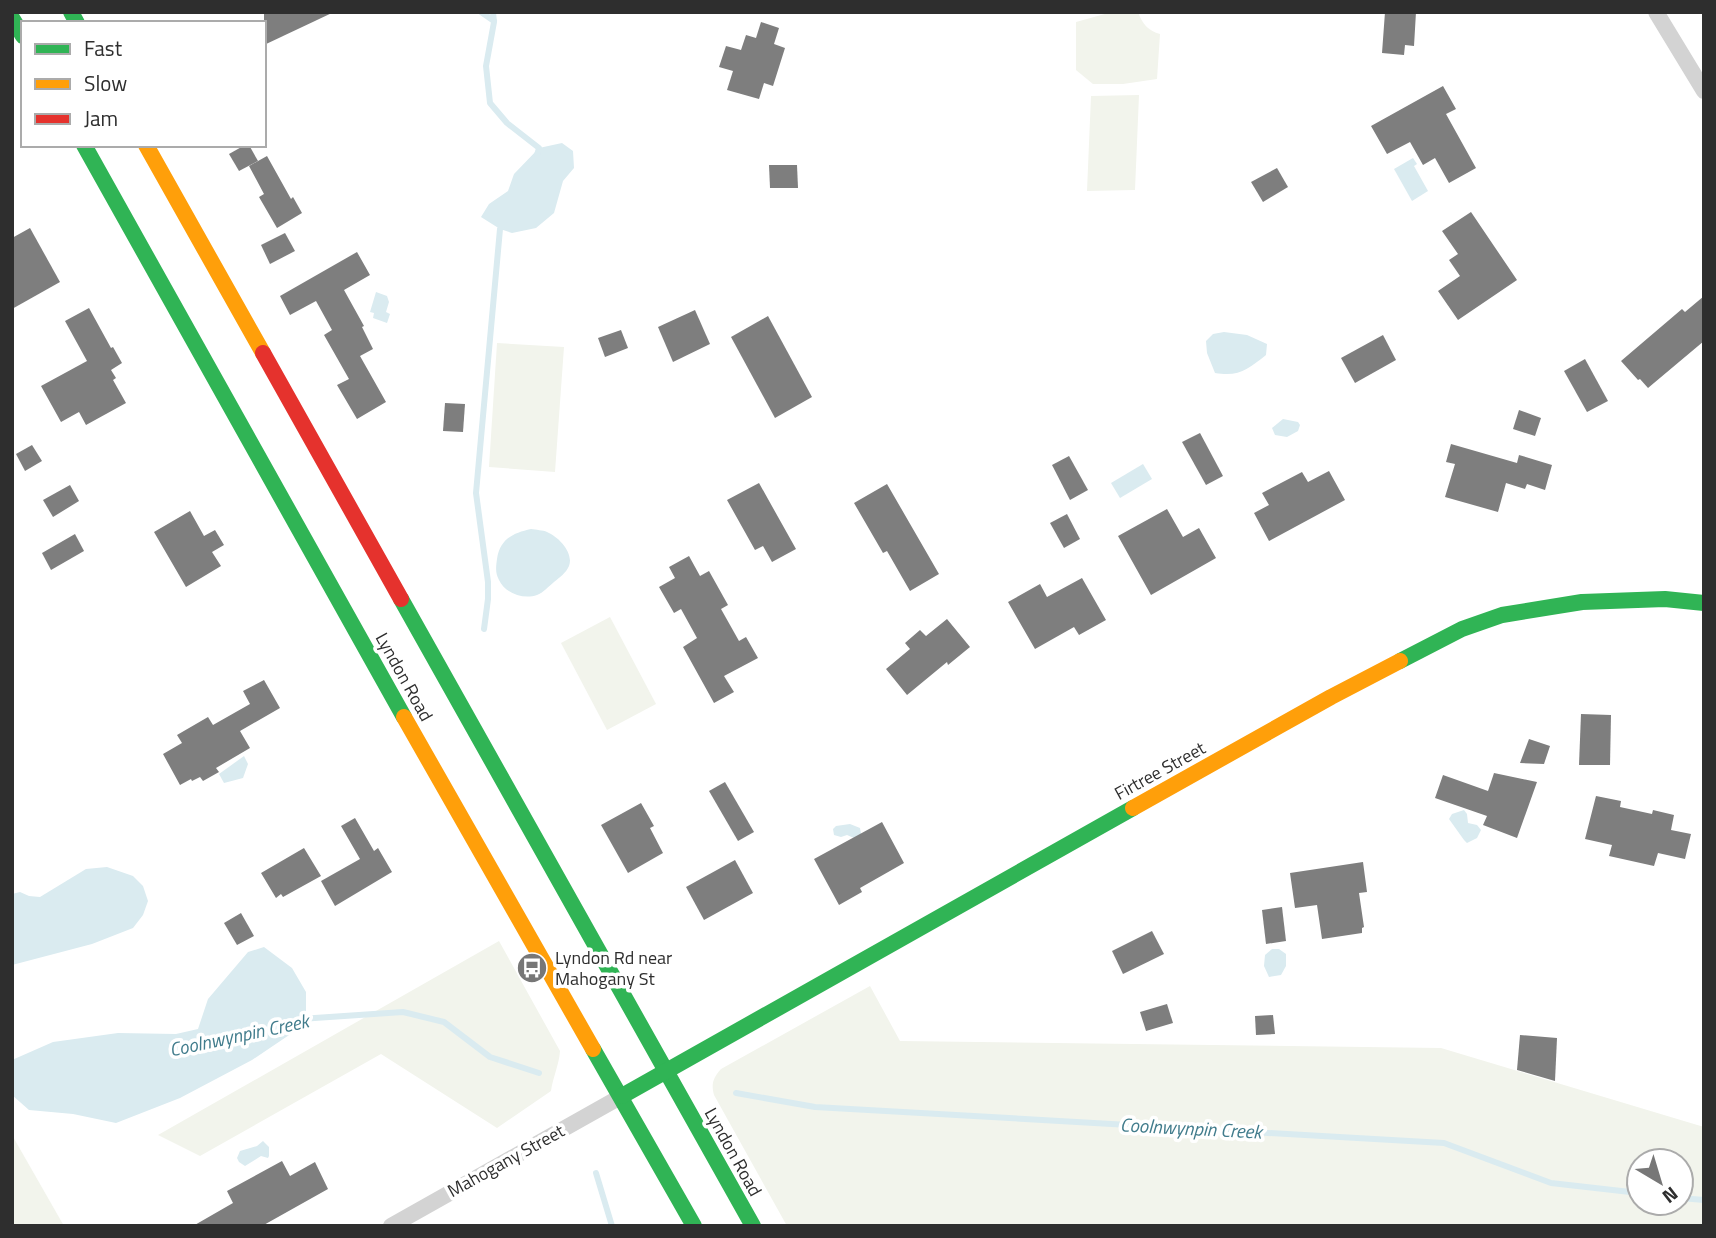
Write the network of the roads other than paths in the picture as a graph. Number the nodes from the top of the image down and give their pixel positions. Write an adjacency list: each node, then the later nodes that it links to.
1 (1656, 12): 2 (street)
2 (1704, 92)
3 (85, 147): 7 (main road, Lyndon Road)
4 (147, 147): 6 (main road, Lyndon Road)
5 (1704, 603): 6 (main road, Firtree Street)
6 (666, 1071): 7 (main road, Firtree Street); 10 (main road, Lyndon Road)
7 (622, 1096): 8 (street, Mahogany Street); 9 (main road, Lyndon Road)
8 (391, 1226)
9 (694, 1226)
10 (753, 1226)

